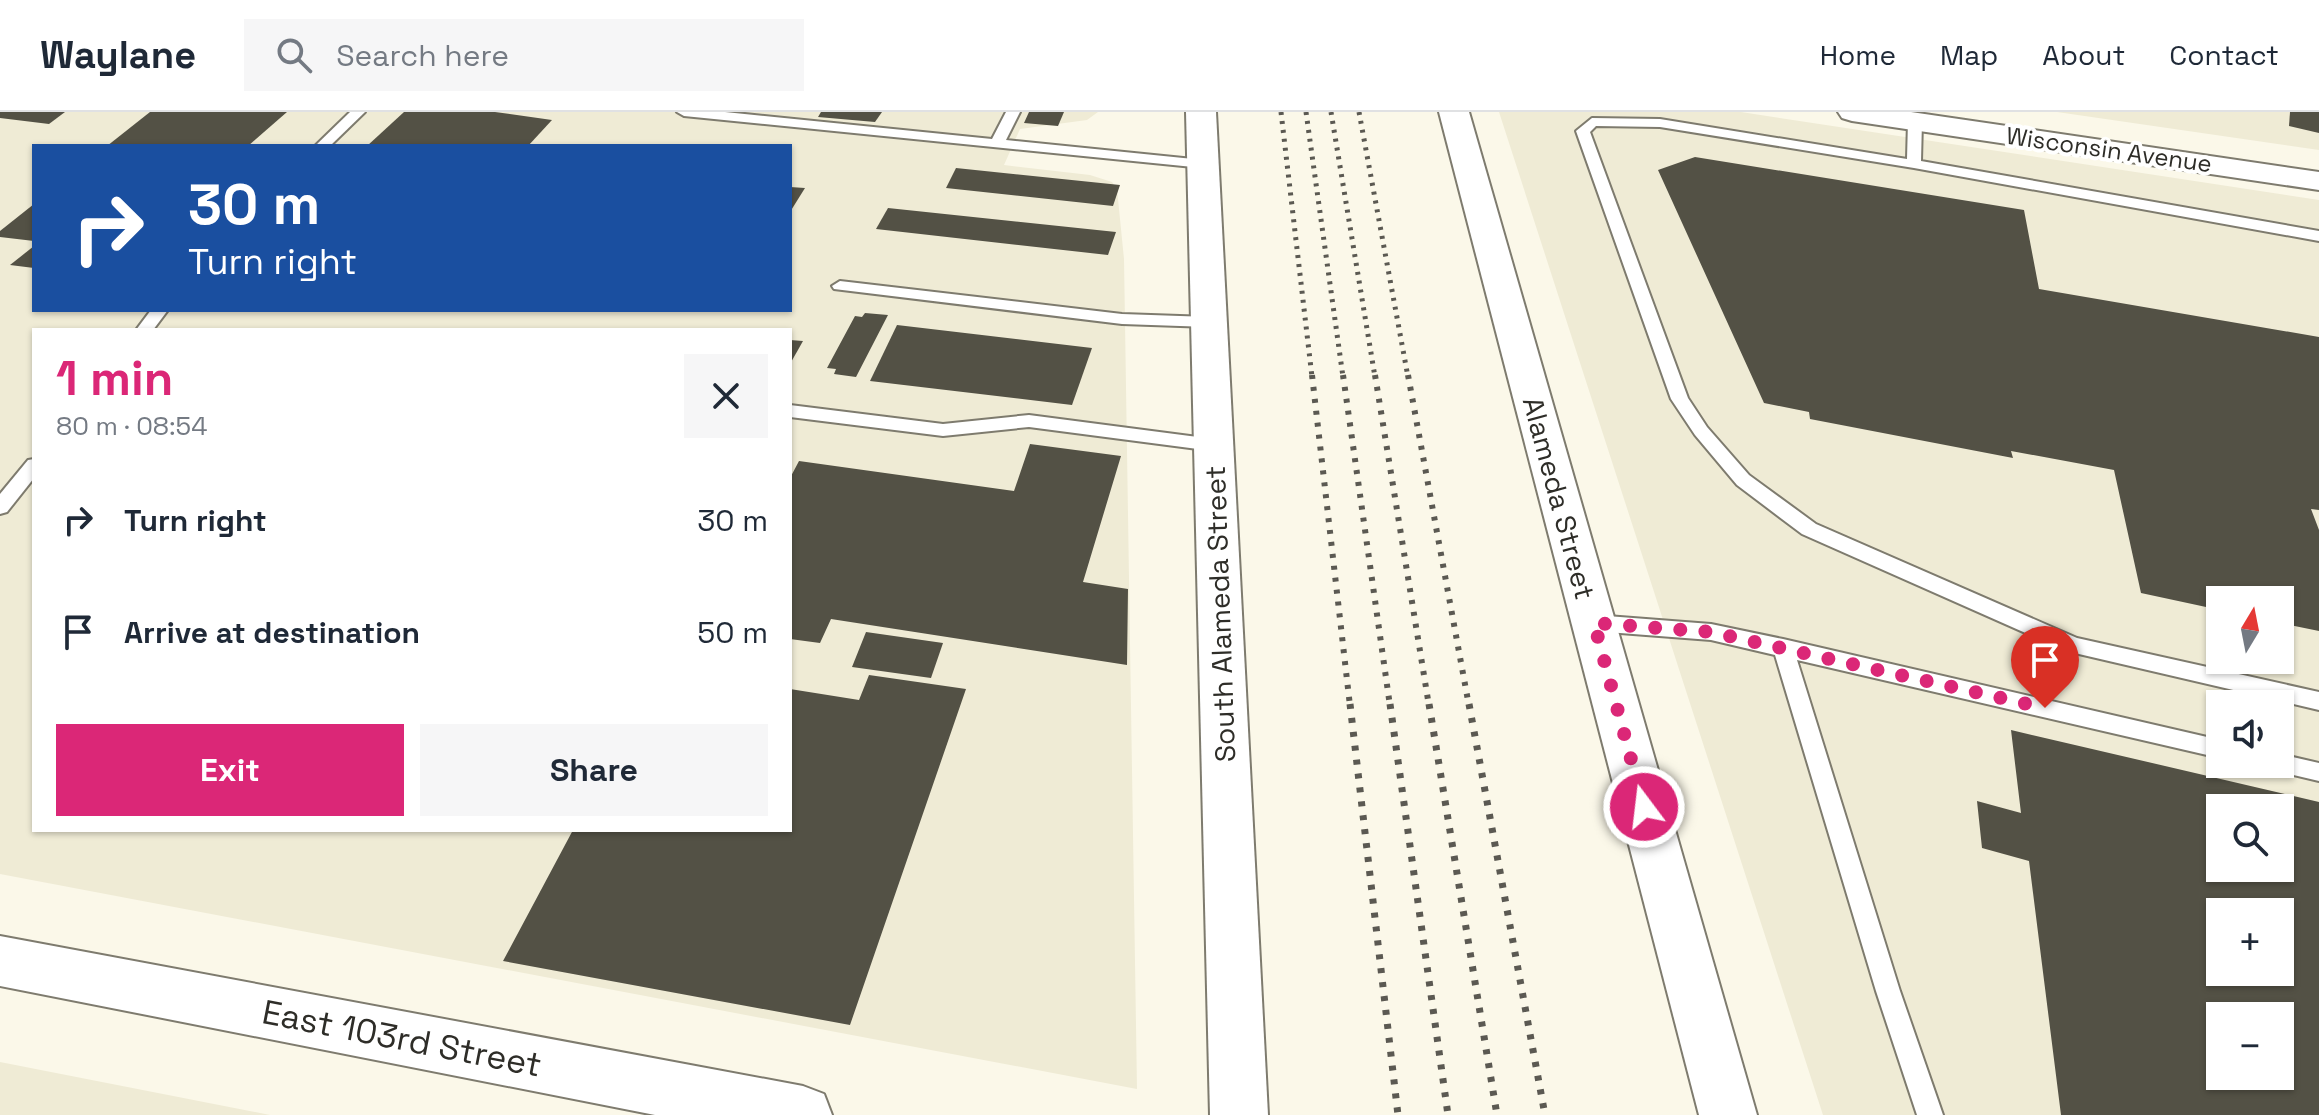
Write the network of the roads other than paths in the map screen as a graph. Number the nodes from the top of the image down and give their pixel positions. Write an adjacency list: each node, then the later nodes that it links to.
1 (358, 112): 9 (lane)
2 (684, 112): 8 (lane)
3 (1013, 112): 8 (lane)
4 (1201, 112): 10 (street, South Alameda Street)
5 (1454, 112): 22 (street, Alameda Street)
6 (1852, 112): 7 (street, Wisconsin Avenue)
7 (1915, 121): 11 (lane); 12 (street, Wisconsin Avenue)
8 (997, 143): 10 (lane)
9 (324, 144)
10 (1203, 164): 16 (street, South Alameda Street)
11 (1914, 164): 13 (lane); 24 (lane)
12 (2319, 181)
13 (2319, 236)
14 (840, 286): 16 (lane)
15 (158, 312): 17 (lane)
16 (1209, 322): 19 (street, South Alameda Street)
17 (146, 328)
18 (792, 411): 19 (lane)
19 (1213, 445): 30 (street, South Alameda Street)
20 (32, 467): 21 (lane)
21 (0, 507)
22 (1594, 623): 23 (lane); 31 (street, Alameda Street)
23 (1783, 647): 25 (lane); 32 (lane)
24 (2319, 701)
25 (2206, 746)
26 (2294, 766): 27 (lane)
27 (2319, 772)
28 (0, 961): 29 (street, East 103rd Street)
29 (803, 1115)
30 (1239, 1115)
31 (1728, 1115)
32 (1930, 1115)

